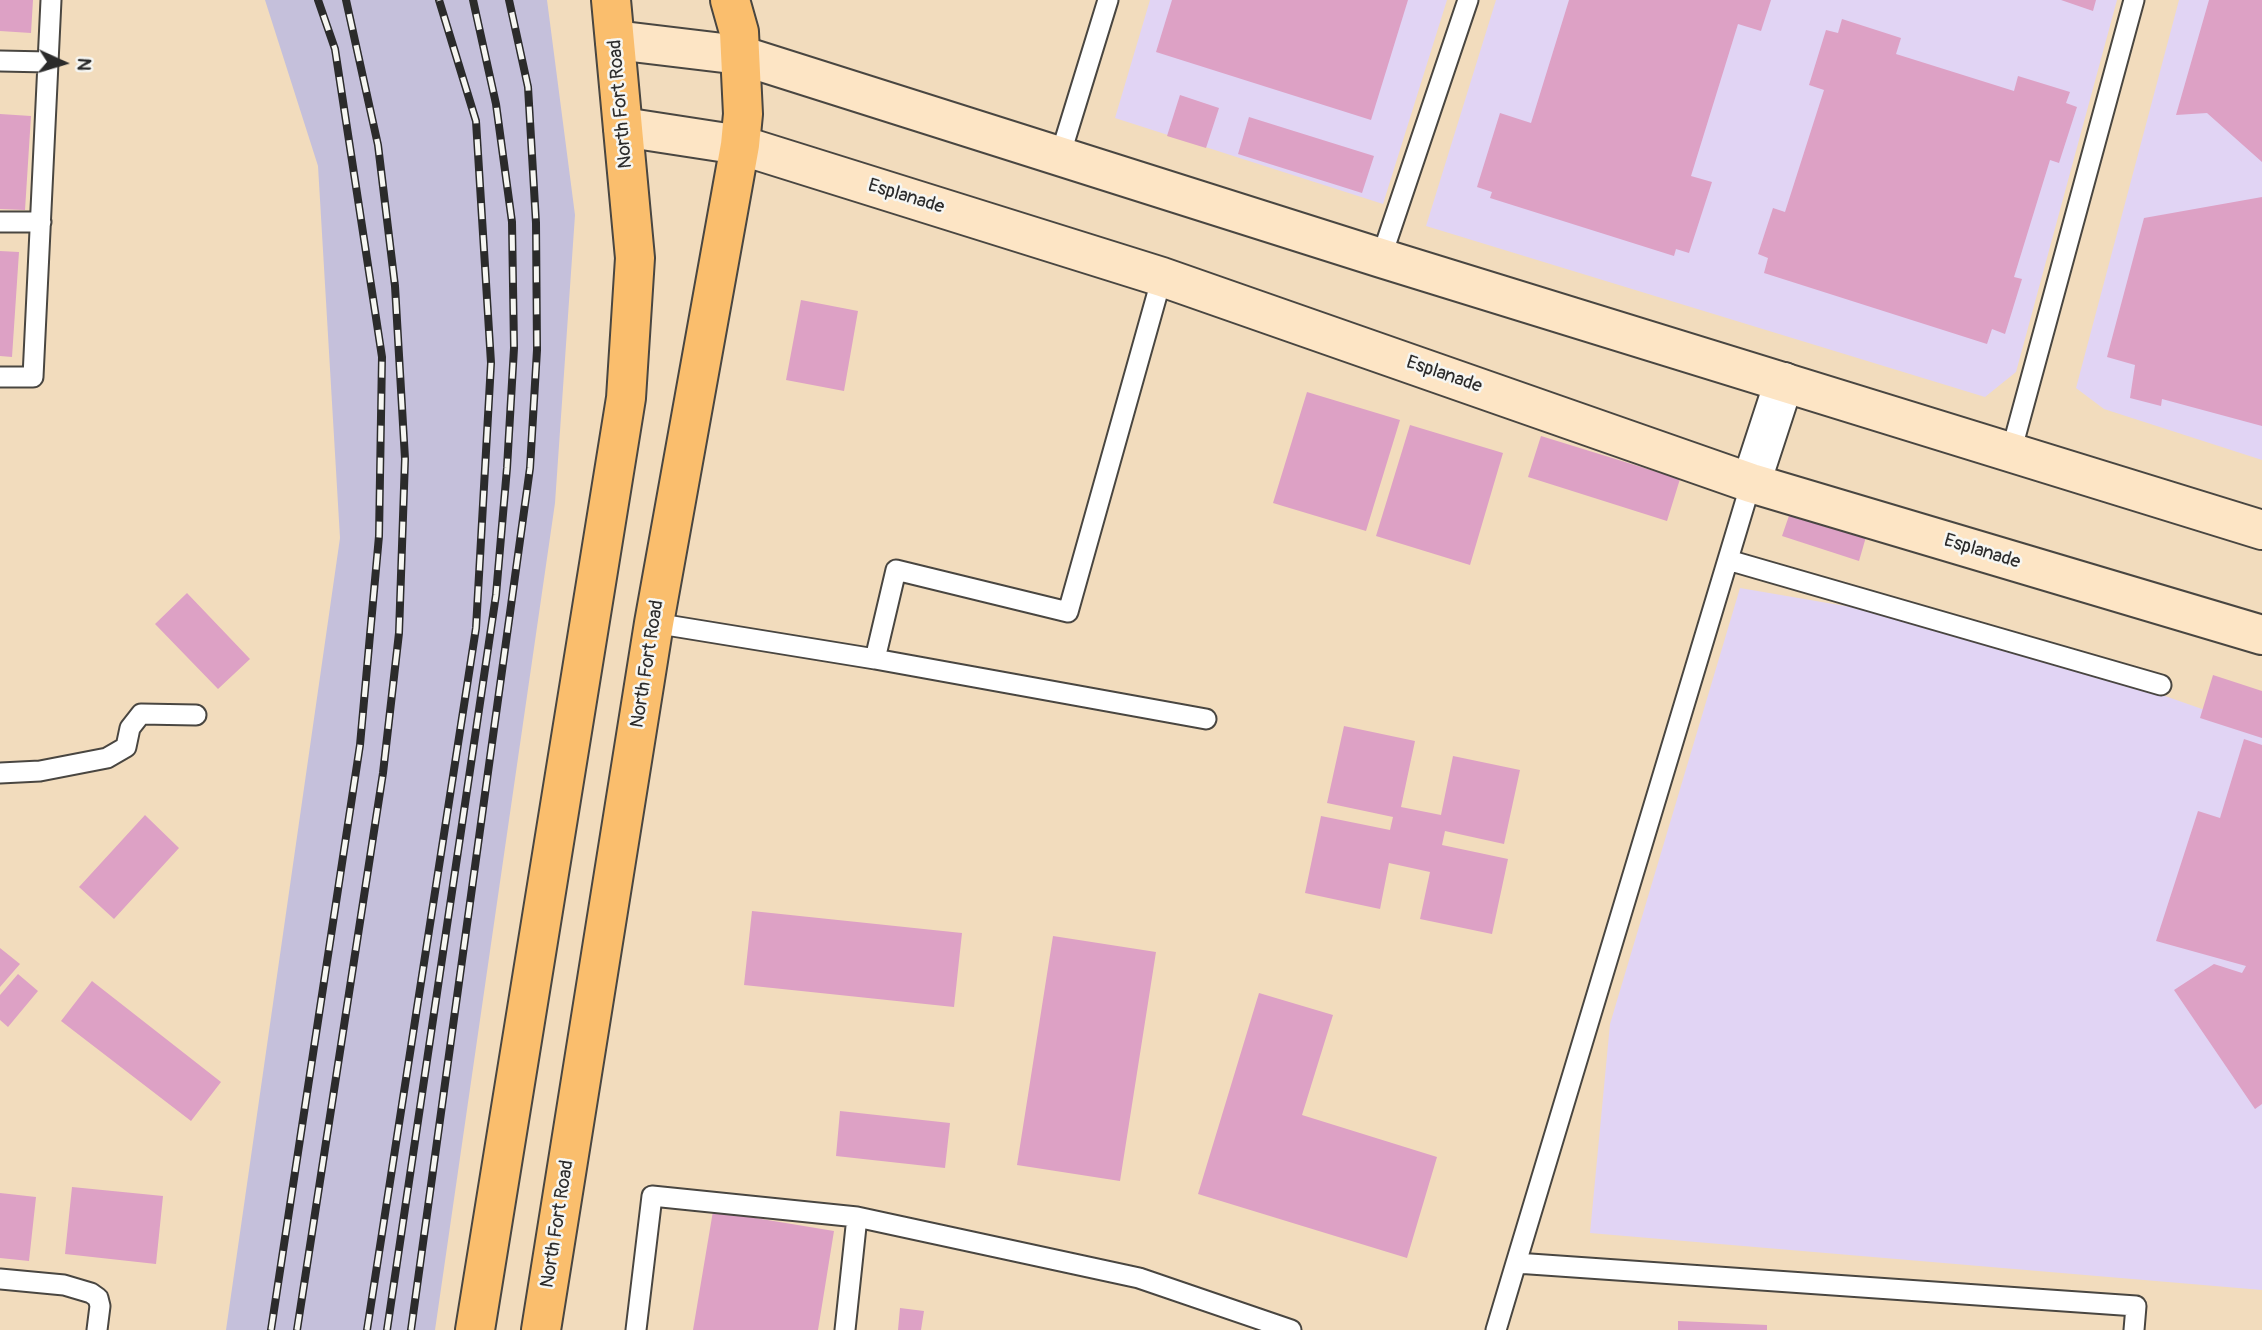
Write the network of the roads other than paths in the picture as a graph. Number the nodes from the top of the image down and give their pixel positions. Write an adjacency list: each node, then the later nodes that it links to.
1 (51, 0): 10 (lane)
2 (611, 0): 7 (main road, North Fort Road)
3 (730, 0): 8 (main road, North Fort Road)
4 (1108, 0): 13 (lane)
5 (1468, 0): 16 (lane)
6 (2134, 0): 20 (lane)
7 (615, 40): 8 (main road); 11 (main road, North Fort Road)
8 (740, 55): 12 (main road, North Fort Road); 13 (main road)
9 (0, 61): 10 (lane)
10 (48, 62): 15 (lane)
11 (623, 127): 12 (main road, Esplanade); 36 (main road, North Fort Road)
12 (740, 145): 17 (main road, Esplanade); 24 (main road, North Fort Road)
13 (1060, 156): 16 (main road)
14 (0, 222): 15 (lane)
15 (41, 222): 18 (lane)
16 (1381, 258): 19 (main road)
17 (1162, 277): 21 (main road, Esplanade); 26 (lane)
18 (0, 377)
19 (1784, 383): 20 (main road); 21 (street)
20 (2011, 452): 22 (main road)
21 (1751, 483): 23 (lane); 25 (main road, Esplanade)
22 (2262, 530)
23 (1728, 560): 27 (lane); 32 (lane)
24 (654, 623): 26 (lane); 37 (main road, North Fort Road)
25 (2262, 635)
26 (875, 659): 29 (lane)
27 (2161, 685)
28 (196, 715): 30 (lane)
29 (1206, 719)
30 (0, 773)
31 (857, 1217): 34 (lane); 38 (lane); 39 (lane)
32 (1516, 1263): 41 (lane); 42 (lane)
33 (0, 1279): 35 (lane)
34 (1254, 1324): 40 (lane)
35 (97, 1330)
36 (475, 1330)
37 (541, 1330)
38 (636, 1330)
39 (845, 1330)
40 (1291, 1330)
41 (1496, 1330)
42 (2134, 1330)

